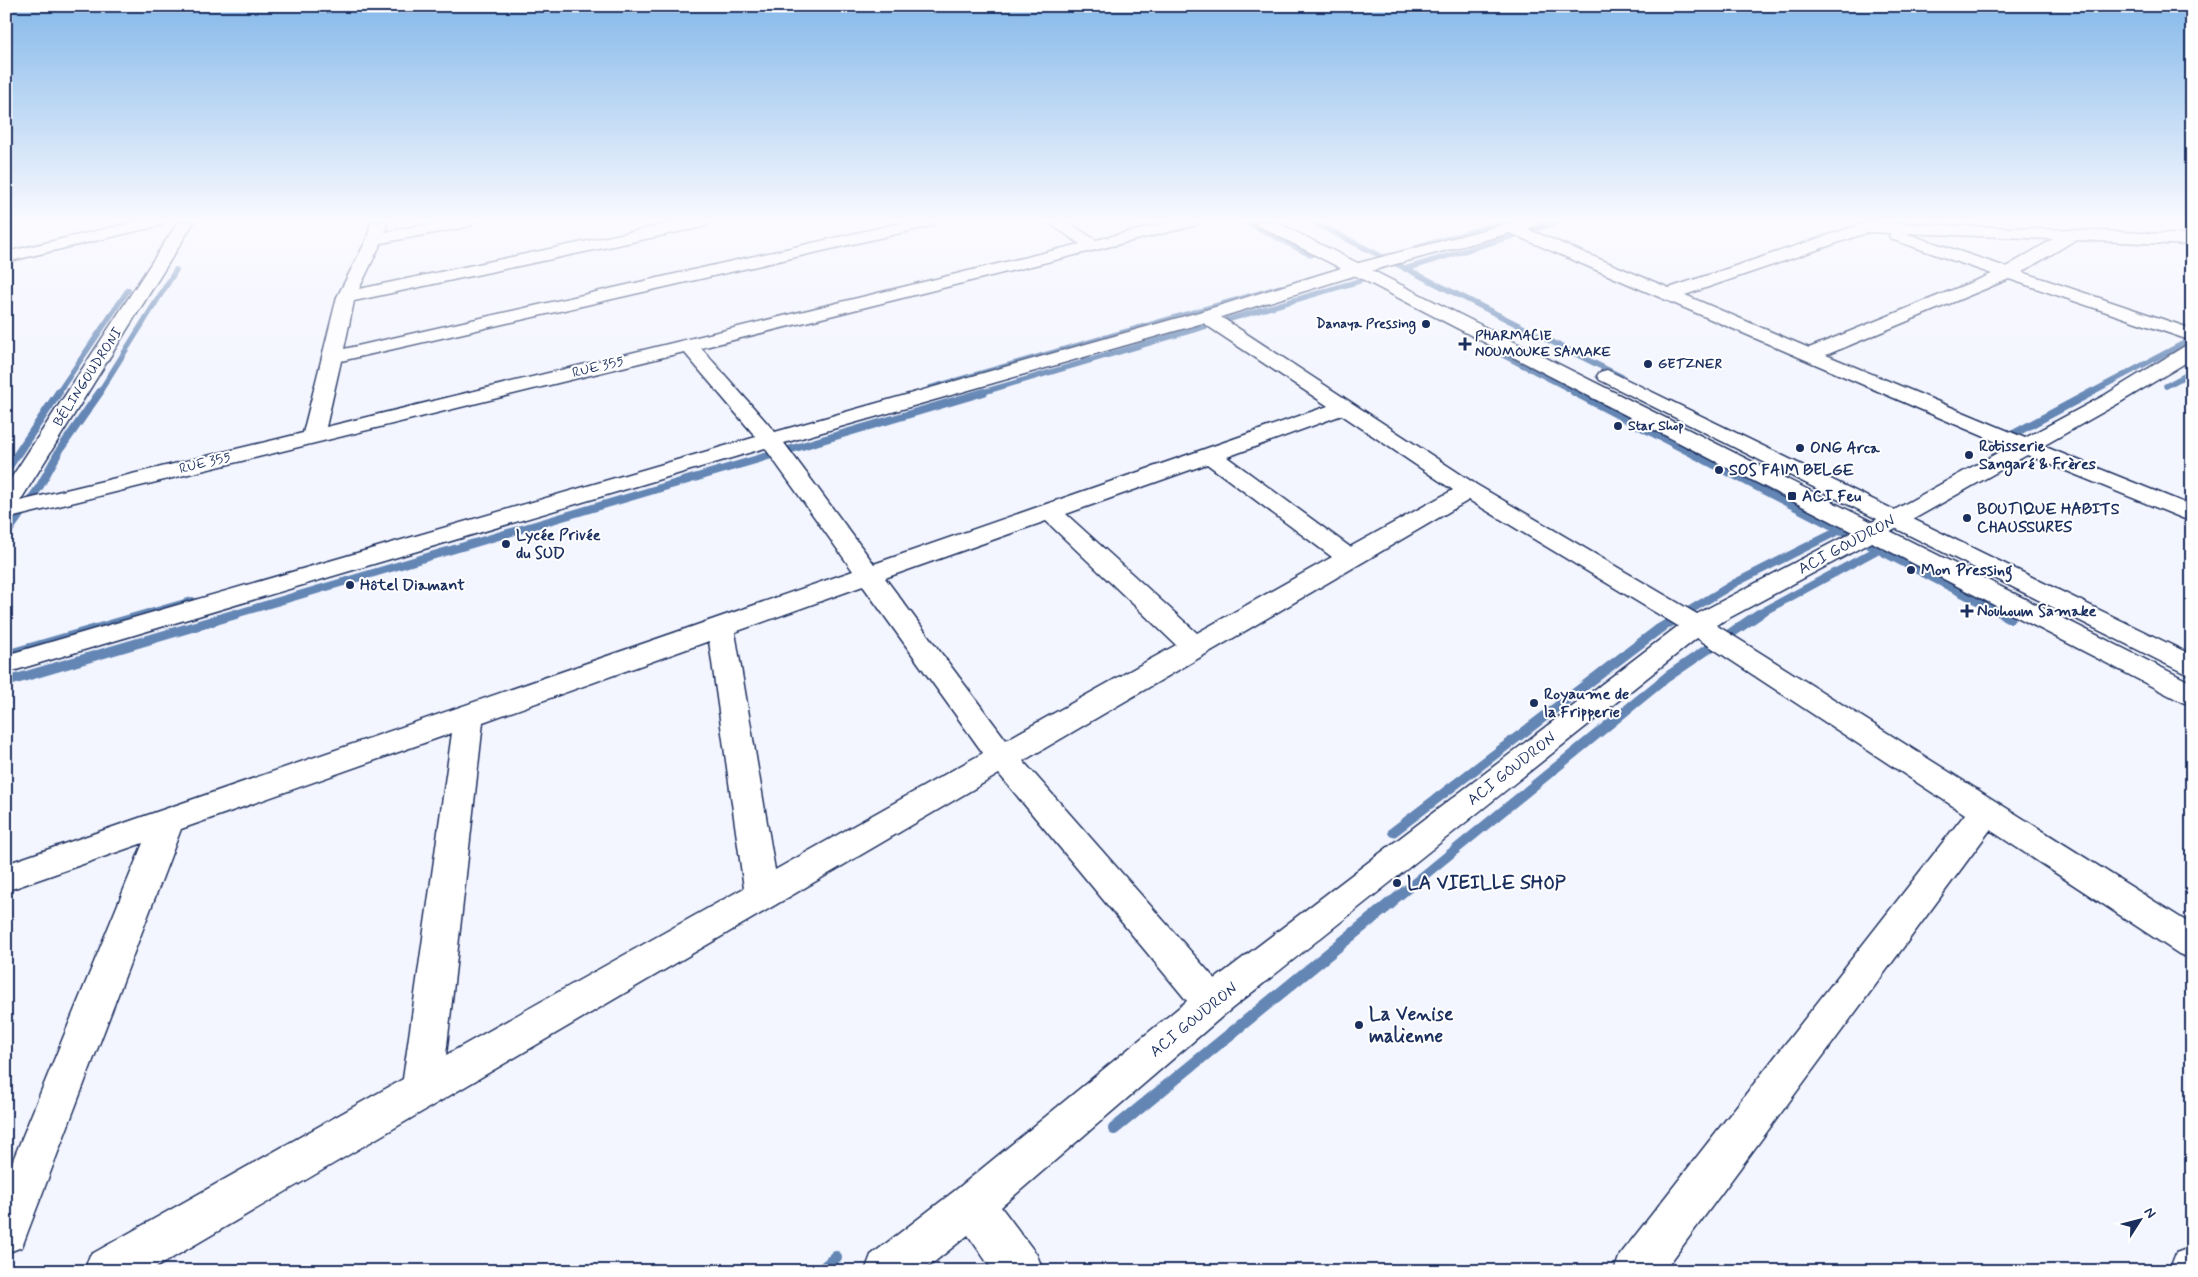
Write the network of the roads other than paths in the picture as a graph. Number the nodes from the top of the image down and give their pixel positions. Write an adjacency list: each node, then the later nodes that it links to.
1 (148, 282): 27 (street, BÉLINGOUDRONI)
2 (353, 282): 14 (street)
3 (419, 282): 14 (street)
4 (664, 282): 20 (street)
5 (948, 282): 17 (street, RUE 355)
6 (1317, 282): 15 (street)
7 (1383, 282): 31 (street)
8 (1415, 282): 31 (street)
9 (1640, 282): 13 (street)
10 (1704, 282): 13 (street)
11 (1988, 282): 19 (street)
12 (2030, 282): 16 (street)
13 (1670, 294): 19 (street)
14 (346, 297): 20 (street)
15 (1206, 316): 21 (street); 23 (street)
16 (2192, 335)
17 (688, 345): 22 (street, RUE 355); 23 (street)
18 (2192, 350): 24 (street, ACI GOUDRON)
19 (1811, 354): 24 (street)
20 (332, 357): 22 (street)
21 (1343, 408): 25 (street); 26 (street)
22 (313, 437): 28 (street, RUE 355)
23 (770, 440): 33 (street); 37 (street)
24 (2026, 447): 30 (street); 31 (street, ACI GOUDRON)
25 (1210, 455): 29 (street); 32 (street)
26 (1468, 490): 32 (street); 34 (street)
27 (6, 505)
28 (6, 512)
29 (1049, 512): 33 (street); 36 (street)
30 (2192, 515)
31 (1884, 526): 34 (street, ACI GOUDRON); 38 (street); 39 (street)
32 (1349, 558): 36 (street)
33 (869, 575): 35 (street); 41 (street)
34 (1696, 625): 42 (street); 47 (street, ACI GOUDRON)
35 (721, 627): 40 (street); 45 (street)
36 (1195, 647): 41 (street)
37 (6, 664)
38 (2192, 666)
39 (2192, 695)
40 (469, 716): 43 (street); 48 (street)
41 (1002, 757): 45 (street); 47 (street)
42 (1986, 810): 46 (street); 51 (street)
43 (168, 822): 44 (street); 50 (street)
44 (6, 878)
45 (762, 895): 48 (street)
46 (2192, 944)
47 (1212, 1003): 49 (street, ACI GOUDRON)
48 (422, 1089): 52 (street)
49 (972, 1204): 53 (street, ACI GOUDRON); 54 (street)
50 (6, 1231)
51 (1646, 1267)
52 (106, 1271)
53 (887, 1271)
54 (1021, 1271)

